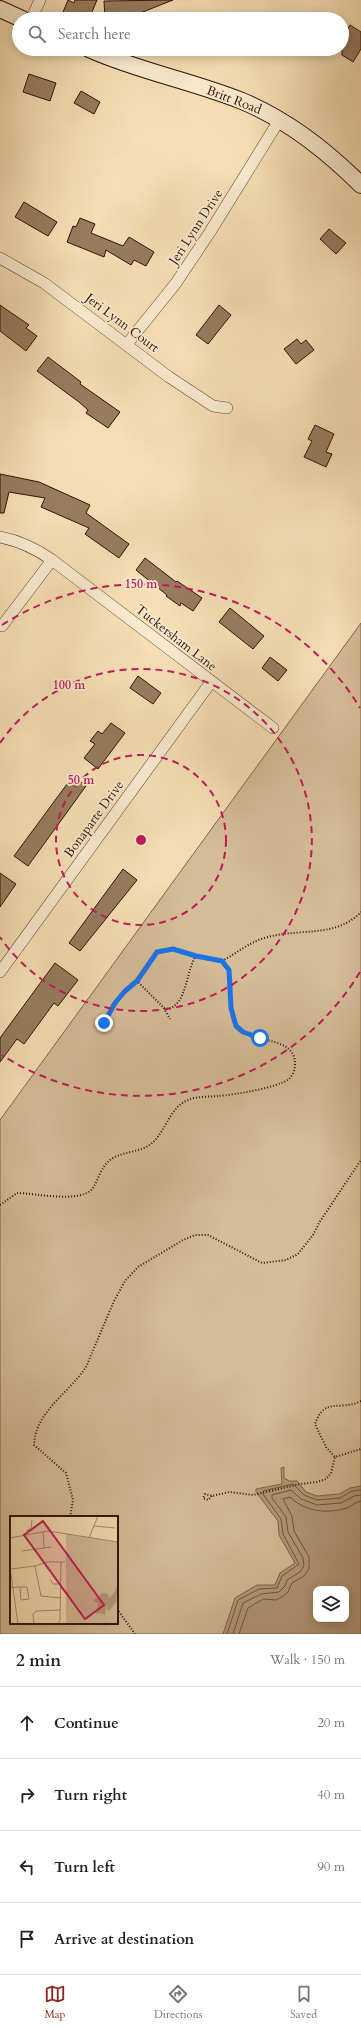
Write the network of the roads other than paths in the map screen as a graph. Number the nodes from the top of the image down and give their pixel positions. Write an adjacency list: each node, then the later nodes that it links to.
1 (40, 0): 3 (street)
2 (0, 9): 4 (street)
3 (34, 12)
4 (12, 14)
5 (110, 56): 6 (street, Britt Road)
6 (280, 119): 7 (street, Britt Road); 9 (street, Jeri Lynn Drive)
7 (361, 185)
8 (0, 258): 9 (street, Jeri Lynn Court)
9 (127, 344): 10 (street, Jeri Lynn Court)
10 (227, 408)
11 (0, 537): 12 (street, Tuckersham Lane)
12 (52, 560): 13 (street); 14 (street, Tuckersham Lane)
13 (2, 626)
14 (211, 682): 15 (street, Tuckersham Lane); 16 (street, Bonaparte Drive)
15 (273, 728)
16 (1, 969)

